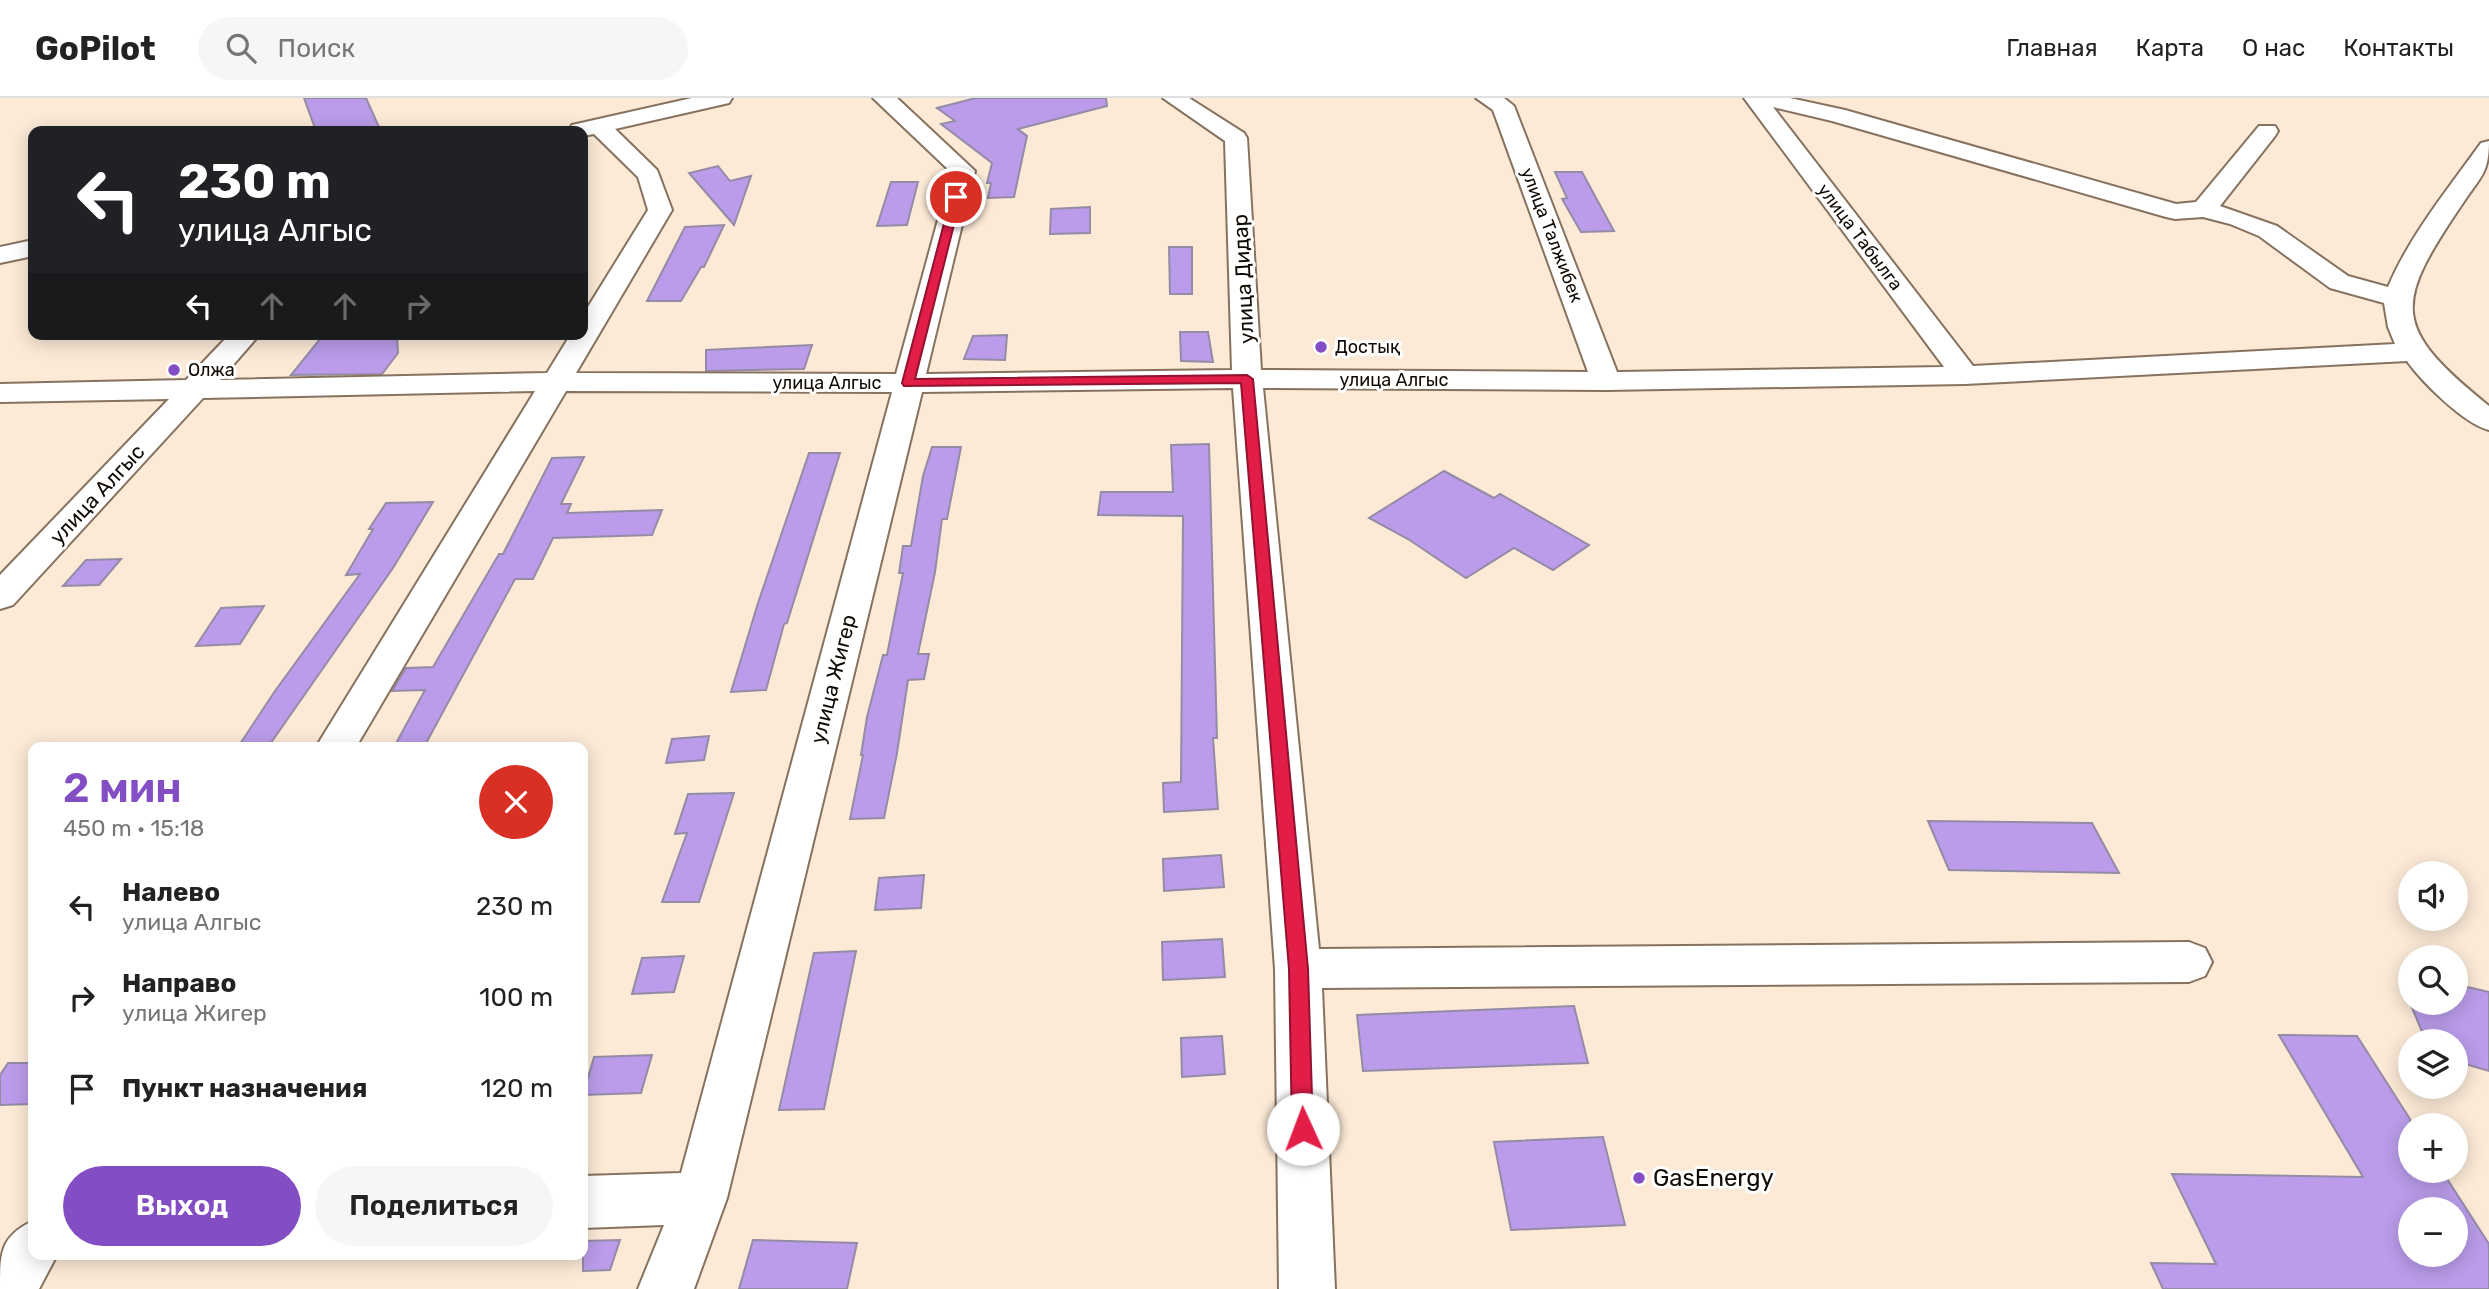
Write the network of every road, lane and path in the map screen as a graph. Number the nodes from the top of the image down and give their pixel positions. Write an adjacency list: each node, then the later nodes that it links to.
1 (721, 98): 7 (street)
2 (884, 98): 23 (street, улица Жигер)
3 (1174, 98): 20 (street, улица Дидар)
4 (1487, 98): 21 (street, улица Талжибек)
5 (1755, 98): 19 (street, улица Табылга)
6 (1761, 98): 11 (street)
7 (588, 129)
8 (588, 130): 15 (street)
9 (2267, 131): 11 (street)
10 (2489, 148): 14 (street)
11 (2204, 209): 14 (street)
12 (28, 249): 13 (street)
13 (0, 255)
14 (2398, 298): 18 (street)
15 (588, 330)
16 (240, 340): 24 (street, улица Алгыс)
17 (582, 340): 22 (street)
18 (2414, 352): 19 (street, улица Алгыс); 26 (street)
19 (1965, 375): 21 (street, улица Алгыс)
20 (1247, 379): 21 (street, улица Алгыс); 23 (street, улица Алгыс); 30 (street, улица Дидар)
21 (1606, 381)
22 (557, 382): 23 (street, улица Алгыс); 24 (street, улица Алгыс); 28 (street)
23 (908, 383): 31 (street, улица Жигер)
24 (194, 390): 25 (street, улица Алгыс); 27 (street, улица Алгыс)
25 (0, 393)
26 (2489, 421)
27 (0, 597)
28 (339, 742)
29 (2189, 962): 30 (street)
30 (1298, 969): 36 (street, улица Дидар)
31 (701, 1198): 32 (street); 35 (street, улица Жигер)
32 (588, 1202)
33 (28, 1256): 34 (street)
34 (8, 1289)
35 (666, 1289)
36 (1307, 1289)

